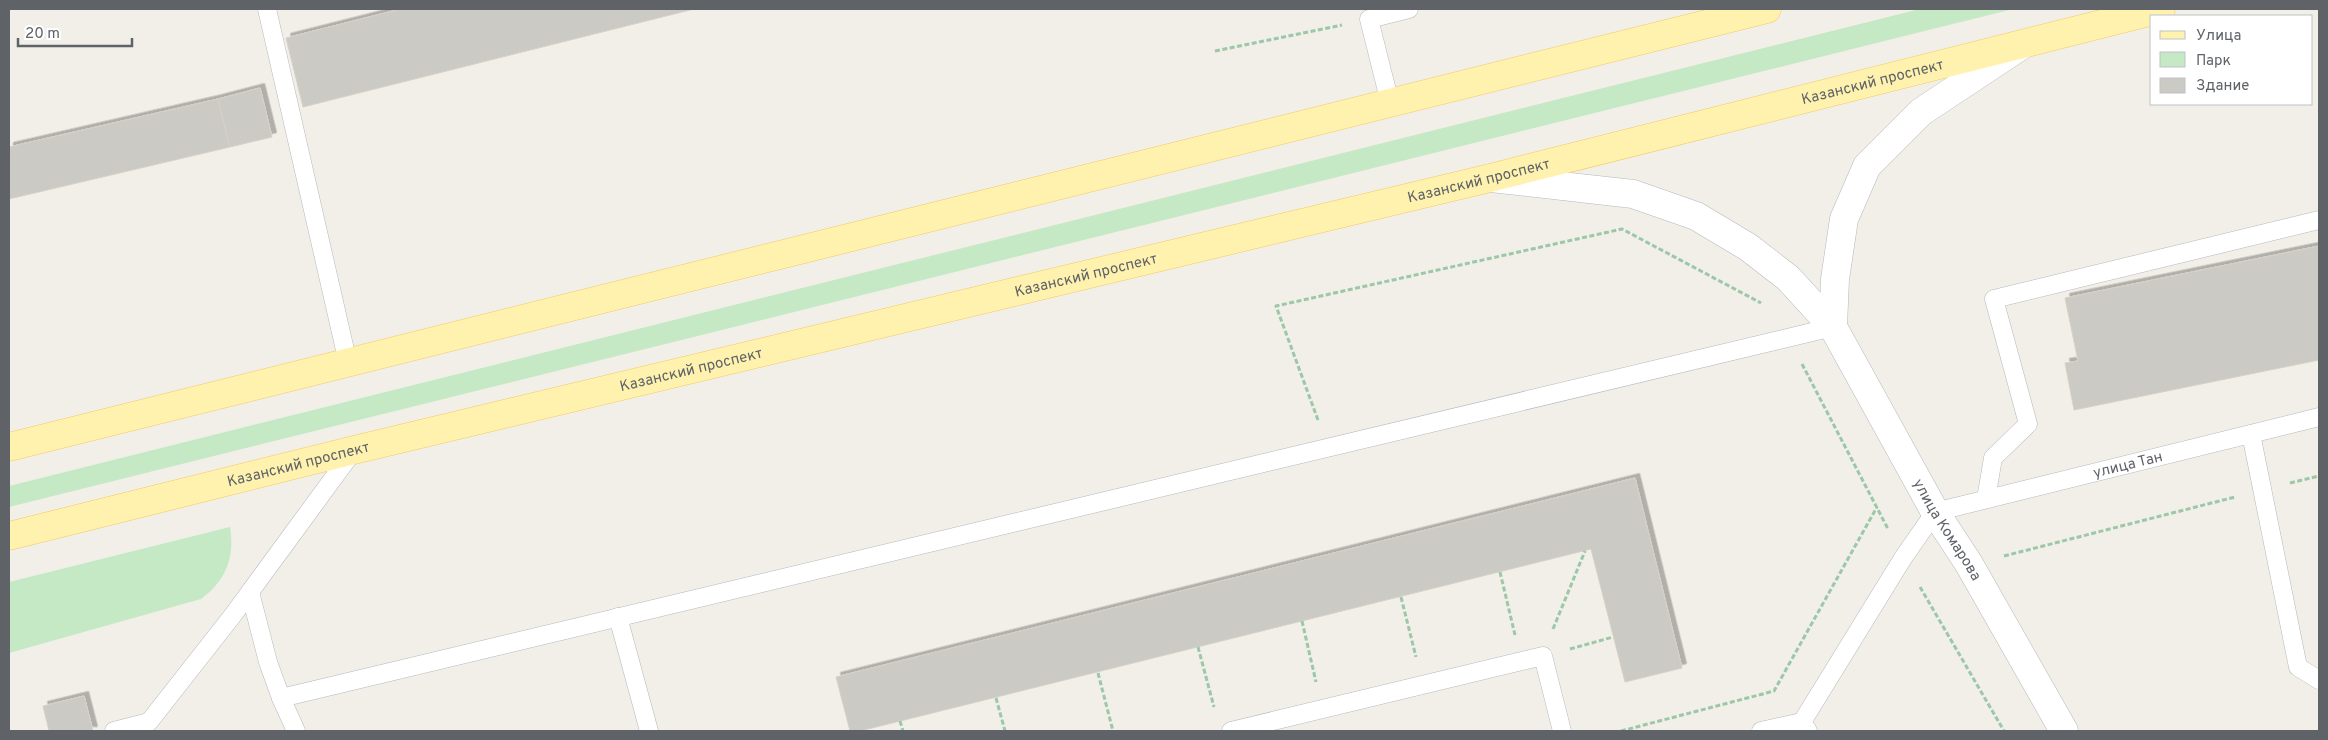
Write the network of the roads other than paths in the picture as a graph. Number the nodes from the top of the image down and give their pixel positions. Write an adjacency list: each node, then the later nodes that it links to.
1 (267, 9): 10 (lane)
2 (1409, 9): 6 (lane)
3 (1767, 9): 6 (main road)
4 (2161, 9): 5 (main road, Казанский проспект)
5 (2028, 42): 7 (main road, Казанский проспект); 9 (street)
6 (1390, 103): 10 (main road)
7 (1490, 178): 9 (street, улица Комарова); 14 (main road, Казанский проспект)
8 (2319, 220): 15 (lane)
9 (1833, 327): 16 (street, улица Комарова); 19 (lane)
10 (348, 363): 13 (main road)
11 (2319, 417): 12 (lane, улица Тан)
12 (2251, 434): 15 (lane, улица Тан); 20 (lane)
13 (9, 448)
14 (354, 450): 17 (main road, Казанский проспект); 18 (lane)
15 (1986, 499): 16 (lane, улица Тан)
16 (1935, 512): 22 (lane); 29 (street, улица Комарова)
17 (9, 536)
18 (250, 592): 21 (lane); 23 (lane)
19 (618, 617): 21 (lane); 25 (lane)
20 (2319, 680)
21 (280, 698): 24 (lane)
22 (1805, 726): 28 (lane)
23 (114, 731)
24 (296, 731)
25 (649, 731)
26 (1231, 731): 27 (lane)
27 (1562, 731)
28 (1761, 731)
29 (2064, 731)

